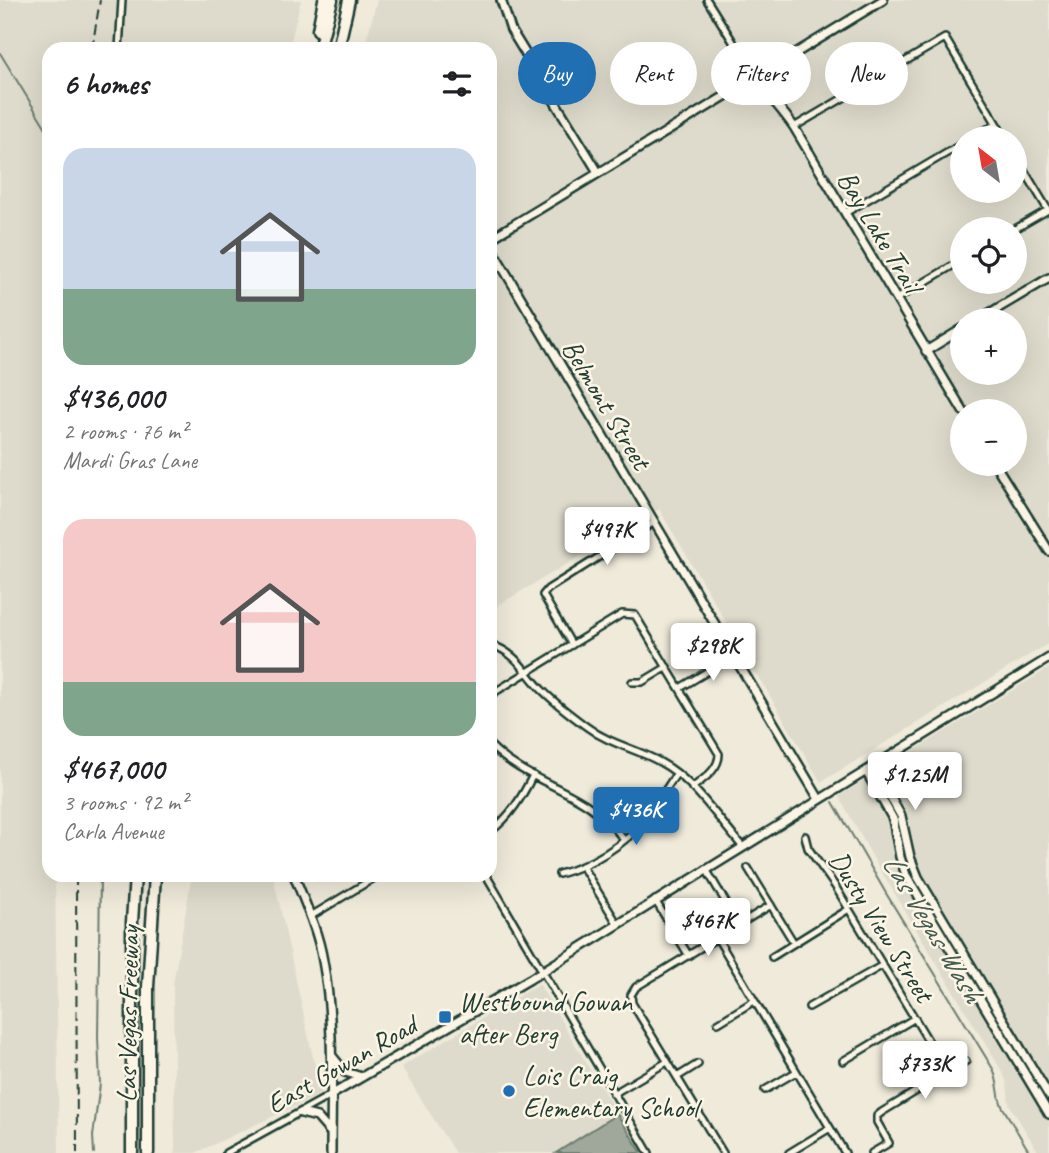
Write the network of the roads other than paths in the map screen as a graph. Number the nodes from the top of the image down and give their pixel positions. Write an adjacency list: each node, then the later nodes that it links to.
1 (122, 0): 8 (street)
2 (324, 0): 9 (highway)
3 (332, 0): 10 (highway)
4 (349, 0): 11 (highway)
5 (501, 0): 20 (street)
6 (707, 0): 12 (street)
7 (883, 0): 13 (street)
8 (119, 42)
9 (317, 42)
10 (318, 42)
11 (340, 42)
12 (733, 42)
13 (811, 43)
14 (711, 104): 20 (street)
15 (777, 105): 18 (street, Bay Lake Trail)
16 (996, 124): 17 (street); 18 (street)
17 (993, 126)
18 (794, 127): 23 (street, Bay Lake Trail)
19 (950, 151): 23 (street)
20 (598, 172): 25 (street)
21 (1027, 175): 22 (street)
22 (1048, 210): 24 (street)
23 (845, 213): 29 (street, Bay Lake Trail)
24 (1027, 222)
25 (497, 235)
26 (497, 258): 35 (street, Belmont Street)
27 (950, 267): 29 (street)
28 (1049, 278): 30 (street)
29 (896, 299): 32 (street, Bay Lake Trail)
30 (998, 308)
31 (950, 337): 32 (street)
32 (926, 351): 33 (street, Bay Lake Trail)
33 (956, 399)
34 (1002, 476): 36 (street)
35 (653, 523): 37 (street); 39 (street, Belmont Street)
36 (1049, 551)
37 (572, 645): 41 (street); 42 (street)
38 (497, 648): 42 (street)
39 (733, 656): 44 (street); 51 (street, Belmont Street)
40 (1049, 658): 47 (street, East Gowan Road)
41 (667, 667): 43 (street); 44 (street)
42 (527, 672): 45 (street); 48 (street)
43 (632, 682)
44 (680, 688): 50 (street)
45 (497, 691)
46 (497, 751): 49 (street)
47 (869, 768): 51 (street, East Gowan Road); 73 (street); 74 (street)
48 (677, 773): 50 (street); 54 (street)
49 (533, 775): 52 (street); 54 (street)
50 (692, 788): 55 (street)
51 (819, 799): 55 (street, East Gowan Road)
52 (497, 826)
53 (804, 836): 67 (street, Dusty View Street)
54 (624, 840): 56 (street)
55 (742, 846): 57 (street, East Gowan Road)
56 (582, 866): 59 (street); 69 (street)
57 (706, 868): 65 (street, East Gowan Road); 70 (street)
58 (748, 868): 66 (street)
59 (559, 874)
60 (135, 882): 102 (highway, Las Vegas Freeway)
61 (155, 882): 103 (highway, Las Vegas Freeway)
62 (297, 882): 68 (street)
63 (367, 882): 68 (street)
64 (490, 882): 78 (street)
65 (655, 900): 69 (street, East Gowan Road); 75 (street)
66 (771, 905): 70 (street); 72 (street)
67 (849, 909): 72 (street); 77 (street, Dusty View Street)
68 (311, 916): 85 (street)
69 (617, 923): 78 (street, East Gowan Road)
70 (738, 923): 71 (street)
71 (716, 936): 75 (street); 79 (street)
72 (794, 943): 76 (street)
73 (961, 949): 74 (street); 83 (street)
74 (953, 954): 84 (street)
75 (689, 956): 88 (street)
76 (772, 957)
77 (883, 965): 80 (street); 81 (street, Dusty View Street)
78 (542, 971): 92 (street, East Gowan Road); 95 (street)
79 (754, 1001): 82 (street); 90 (street)
80 (809, 1007)
81 (915, 1018): 87 (street); 91 (street, Dusty View Street)
82 (718, 1023)
83 (1009, 1029): 84 (street); 97 (street)
84 (1001, 1034): 99 (street)
85 (331, 1055): 92 (street); 96 (street)
86 (966, 1060): 91 (street)
87 (844, 1061)
88 (667, 1062): 93 (street); 95 (street)
89 (698, 1064): 93 (street)
90 (796, 1072): 94 (street); 100 (street)
91 (947, 1072): 110 (street)
92 (362, 1077): 96 (street, East Gowan Road)
93 (677, 1077): 107 (street)
94 (765, 1090)
95 (614, 1094): 106 (street)
96 (331, 1096): 98 (street, East Gowan Road); 101 (street)
97 (1049, 1096)
98 (301, 1113): 101 (street); 104 (street, East Gowan Road)
99 (1049, 1114)
100 (830, 1128): 108 (street); 109 (street)
101 (331, 1133): 105 (street)
102 (132, 1153)
103 (148, 1153)
104 (226, 1153)
105 (331, 1153)
106 (649, 1153)
107 (723, 1153)
108 (789, 1153)
109 (845, 1153)
110 (873, 1153)

